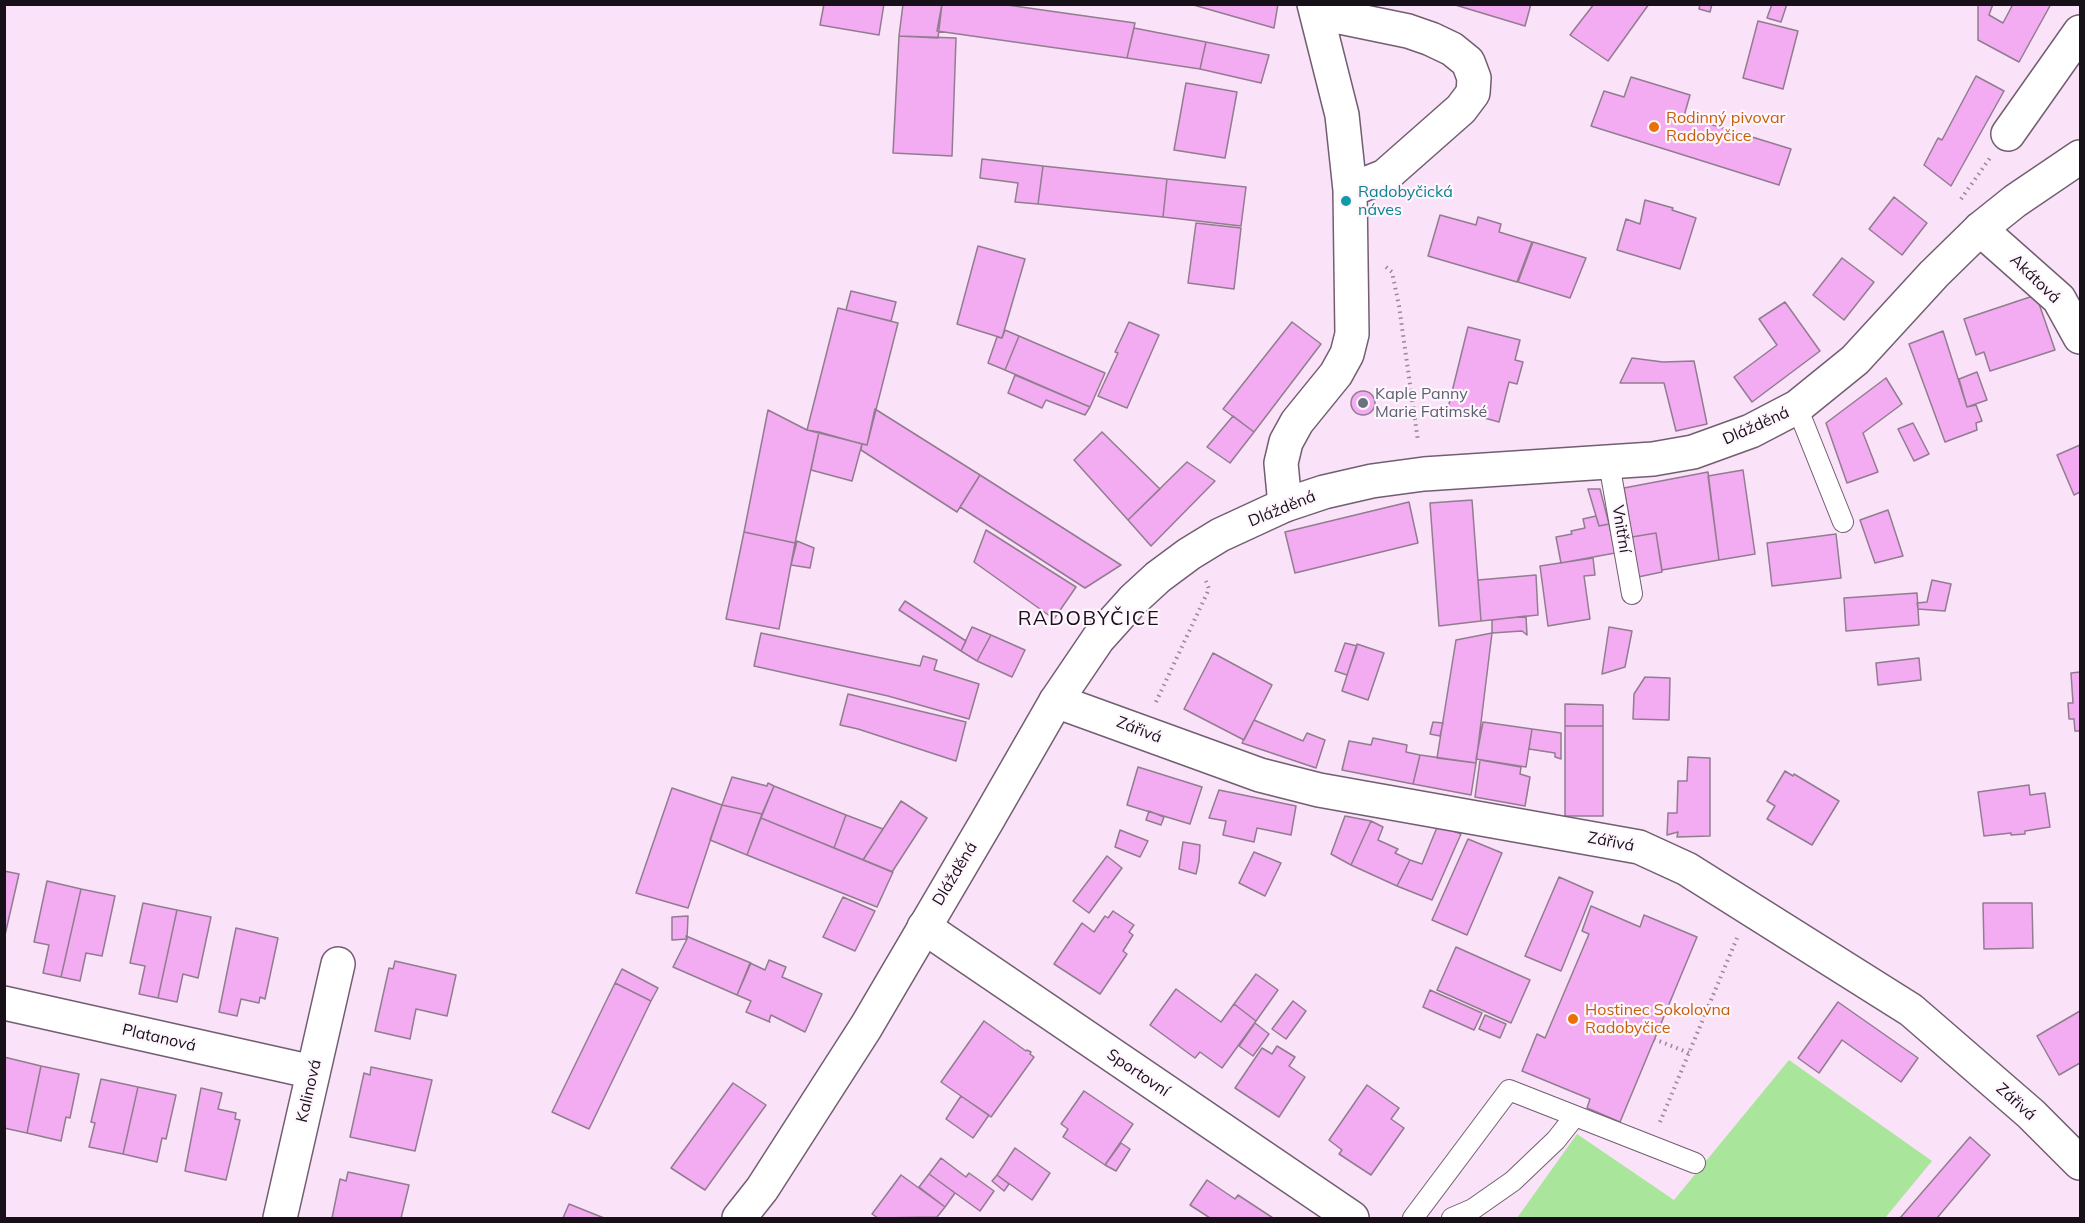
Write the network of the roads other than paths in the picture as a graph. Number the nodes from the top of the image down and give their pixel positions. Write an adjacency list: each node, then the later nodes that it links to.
1 (1315, 8): 5 (street); 5 (street)
2 (2080, 32): 3 (street)
3 (2008, 134)
4 (2080, 157): 6 (street, Dlážděná)
5 (1350, 190): 10 (street)
6 (1980, 229): 7 (street, Akátová); 8 (street, Dlážděná)
7 (2080, 337)
8 (1797, 407): 9 (street, Dlážděná); 11 (lane)
9 (1609, 463): 10 (street, Dlážděná); 12 (lane, Vnitřní)
10 (1285, 505): 13 (street, Dlážděná)
11 (1843, 522)
12 (1632, 594)
13 (1056, 701): 14 (street, Dlážděná); 20 (street, Zářivá)
14 (924, 927): 22 (street, Dlážděná); 23 (street, Sportovní)
15 (338, 964): 17 (street, Kalinová)
16 (4, 1003): 17 (street, Platanová)
17 (313, 1072): 21 (street, Kalinová)
18 (1575, 1116): 19 (lane); 24 (lane); 25 (lane)
19 (1695, 1163)
20 (2080, 1163)
21 (280, 1218)
22 (739, 1218)
23 (1352, 1218)
24 (1413, 1218)
25 (1452, 1218)

